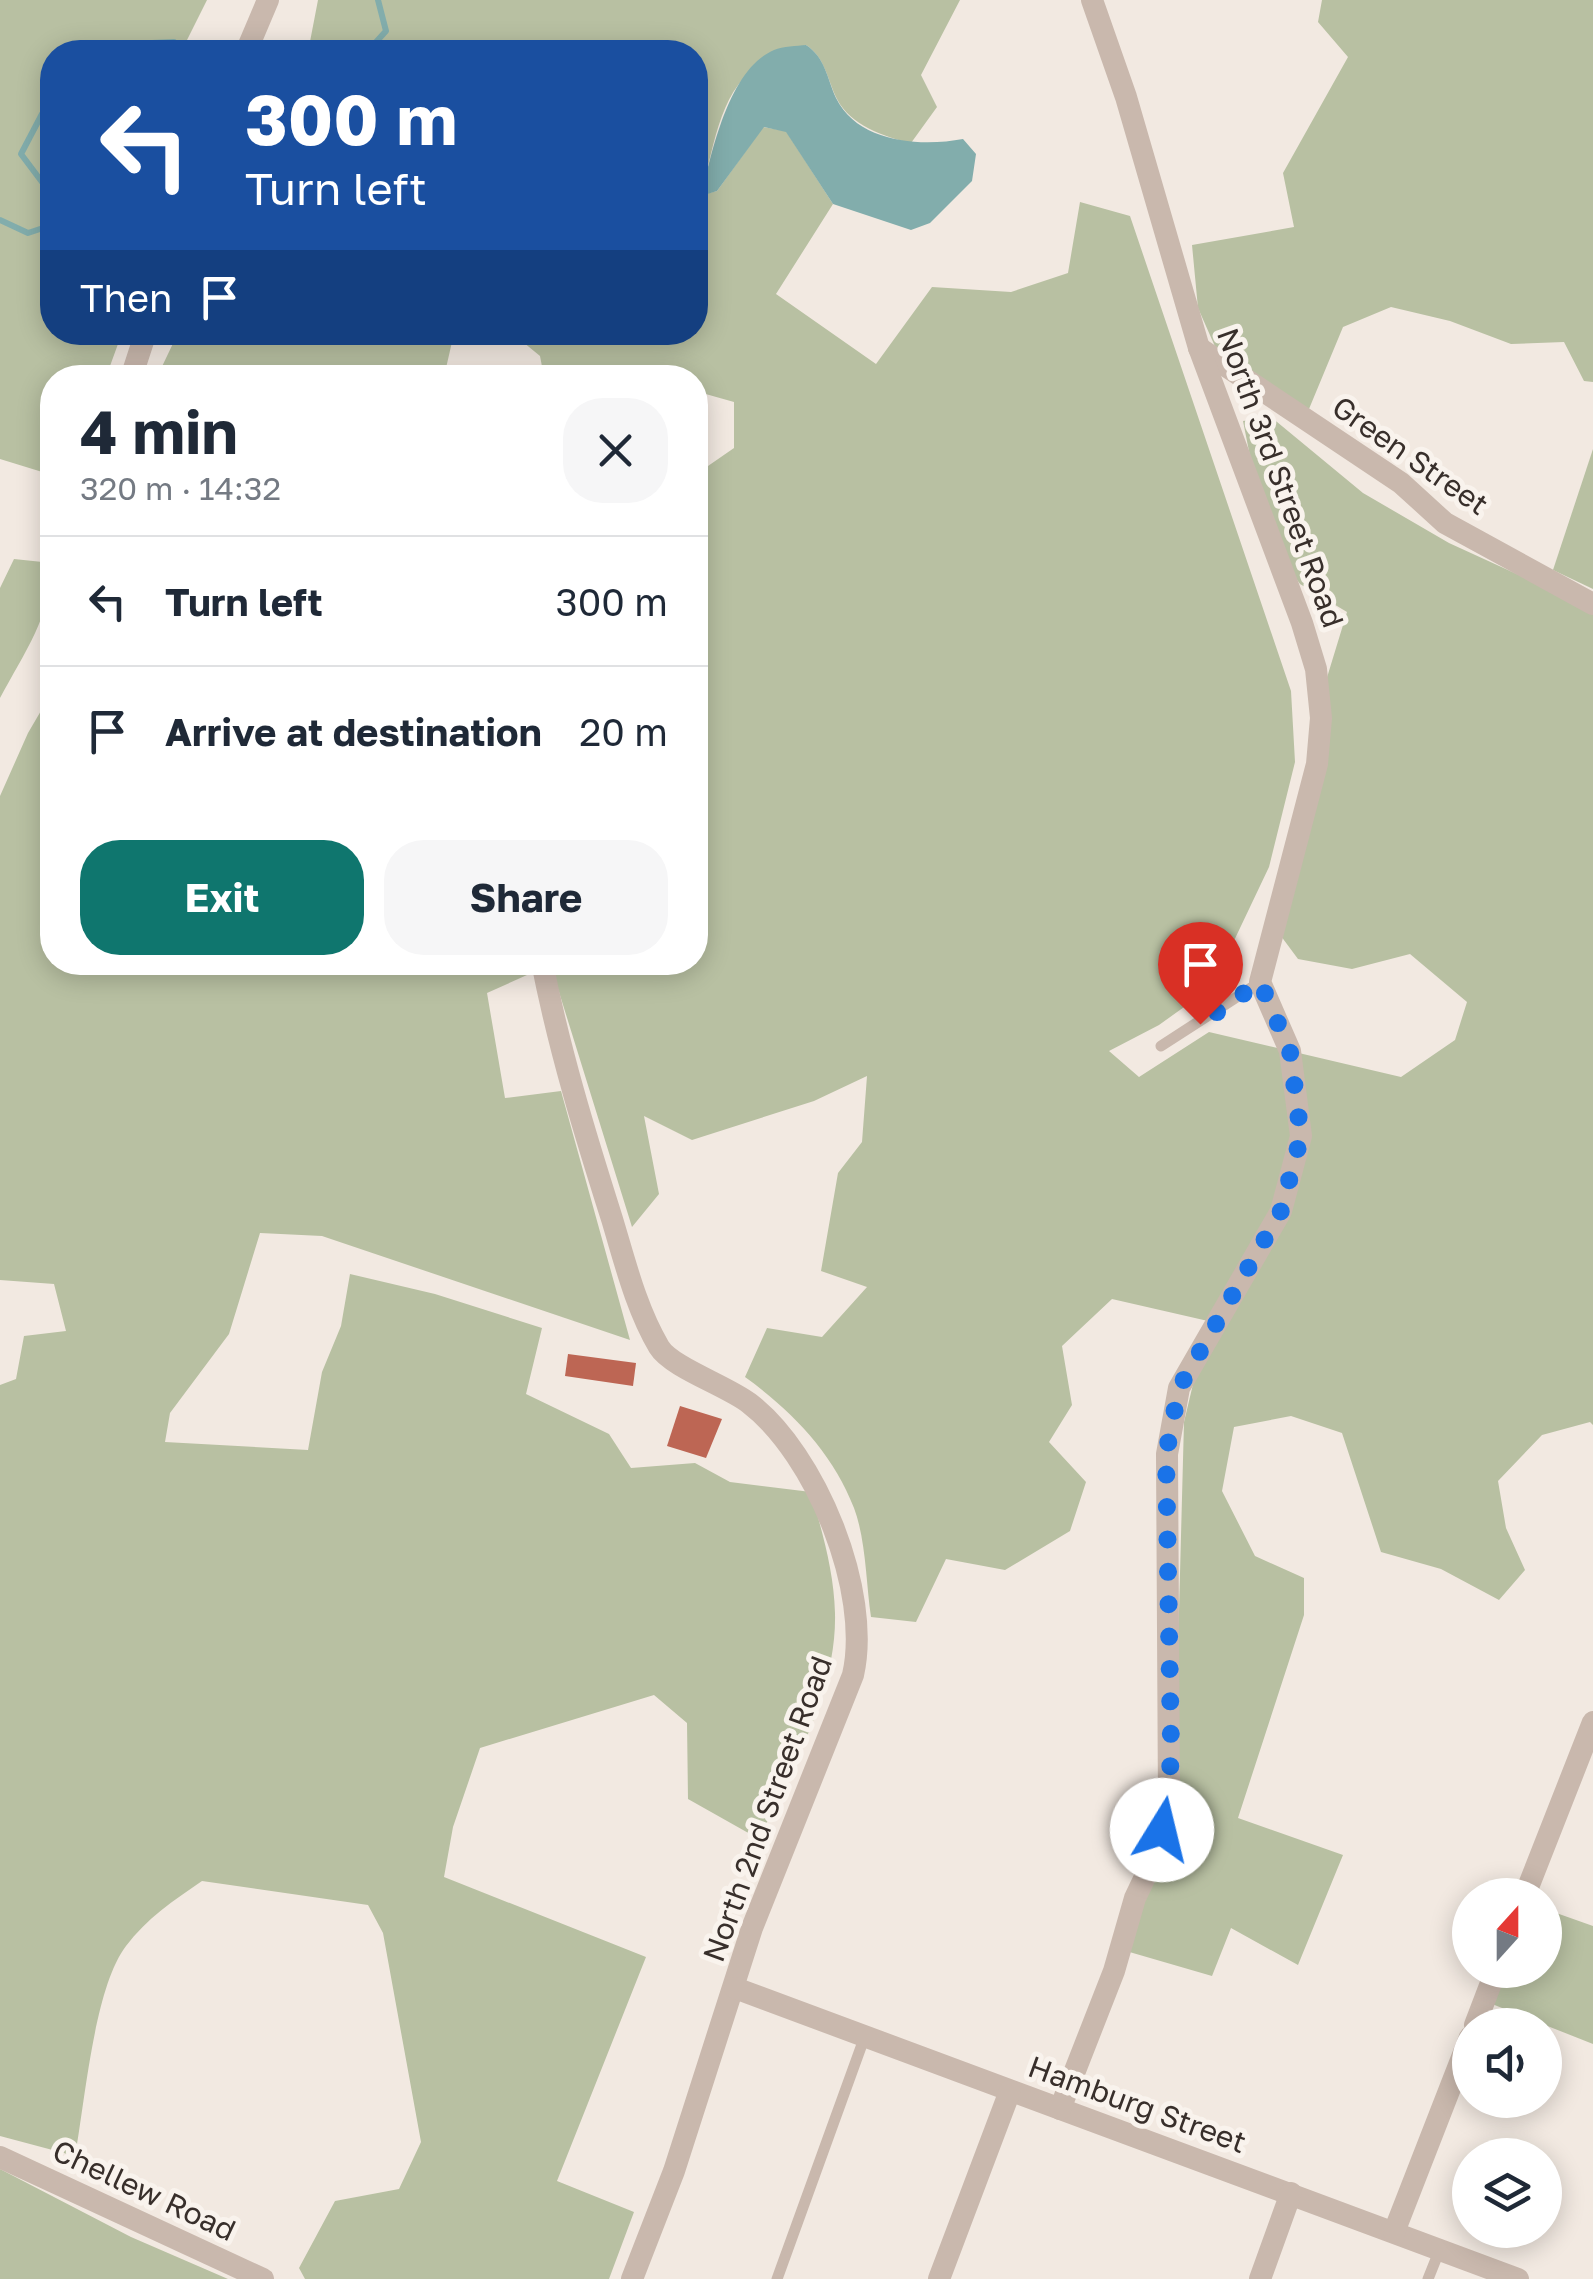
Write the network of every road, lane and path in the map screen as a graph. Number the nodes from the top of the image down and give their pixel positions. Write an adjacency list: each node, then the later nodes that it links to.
1 (268, 0): 3 (street)
2 (1092, 0): 4 (street, North 3rd Street Road)
3 (251, 40)
4 (1199, 348): 5 (street, Green Street); 7 (street, North 3rd Street Road)
5 (1593, 604)
6 (545, 975): 11 (street, North 2nd Street Road)
7 (1260, 982): 8 (lane); 15 (street)
8 (1162, 1046)
9 (1593, 1722): 10 (street)
10 (1532, 1878)
11 (735, 1988): 12 (street, Hamburg Street); 21 (street, North 2nd Street Road)
12 (865, 2036): 14 (street, Hamburg Street); 22 (lane)
13 (1452, 2083): 18 (street)
14 (1010, 2091): 15 (street, Hamburg Street); 23 (street)
15 (1060, 2110): 17 (street, Hamburg Street)
16 (0, 2157): 20 (street, Chellew Road)
17 (1292, 2192): 18 (street, Hamburg Street); 24 (street)
18 (1394, 2232): 19 (street, Hamburg Street)
19 (1440, 2249): 25 (lane); 26 (street, Hamburg Street)
20 (263, 2279)
21 (632, 2279)
22 (777, 2279)
23 (939, 2279)
24 (1260, 2279)
25 (1428, 2279)
26 (1518, 2279)

